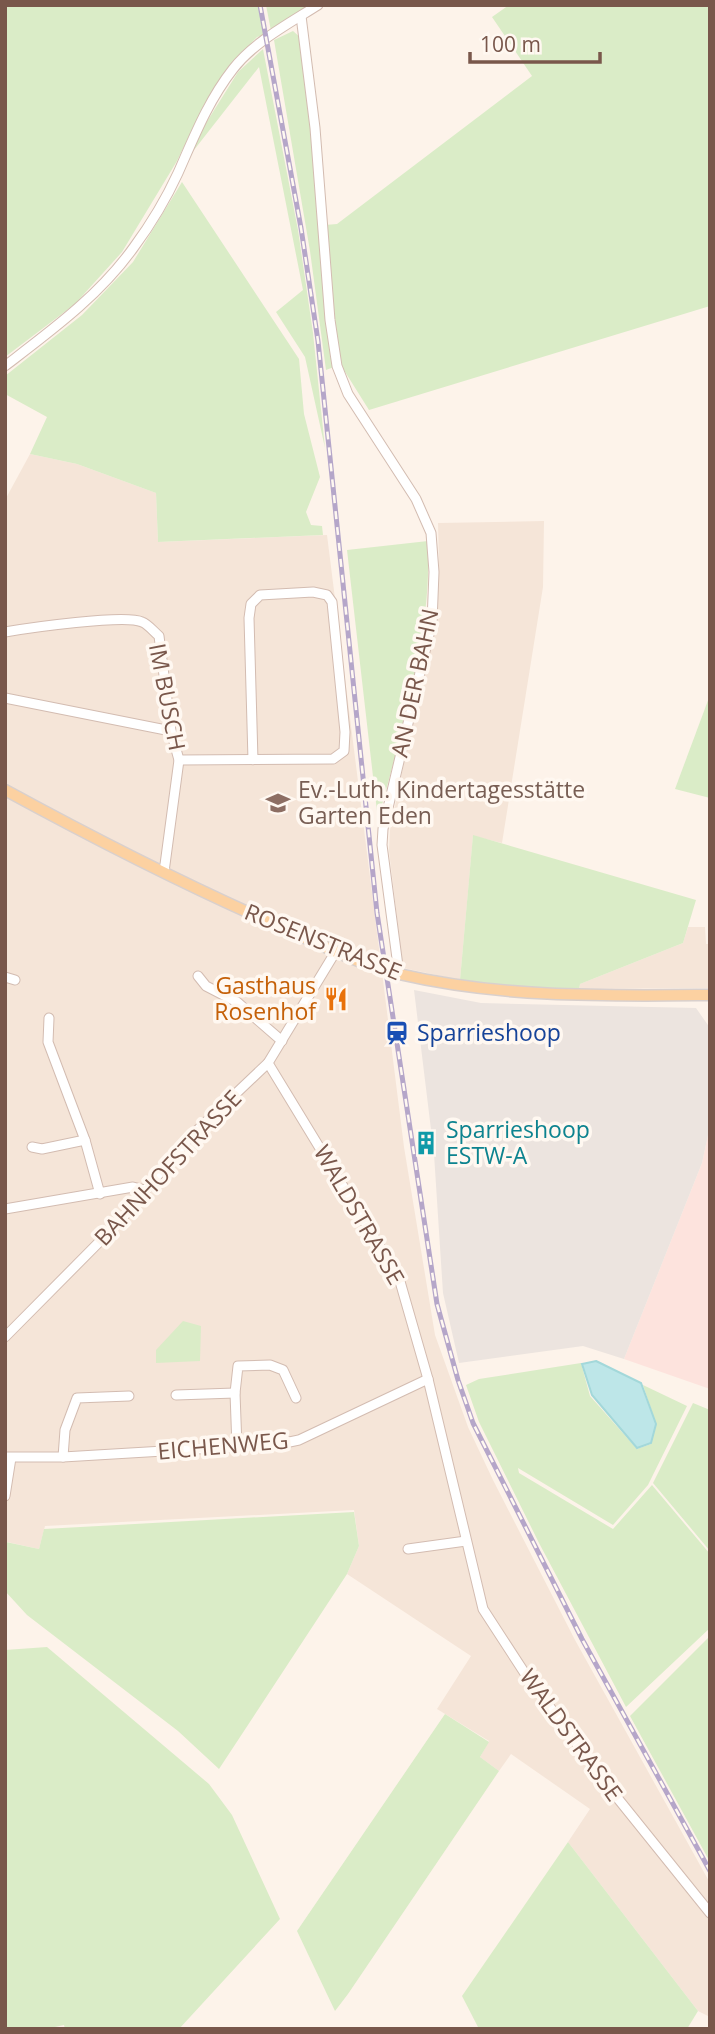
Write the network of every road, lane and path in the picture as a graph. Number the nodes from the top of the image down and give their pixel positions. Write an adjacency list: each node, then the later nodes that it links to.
1 (318, 5): 2 (street)
2 (301, 16): 3 (street); 12 (street, AN DER BAHN)
3 (5, 366)
4 (5, 632): 6 (street, IM BUSCH)
5 (5, 698): 6 (street)
6 (171, 731): 7 (street, IM BUSCH)
7 (179, 760): 8 (street); 10 (street, IM BUSCH)
8 (253, 760): 8 (street)
9 (7, 794): 10 (main road, ROSENSTRASSE)
10 (164, 872): 11 (main road, ROSENSTRASSE)
11 (336, 951): 12 (main road, ROSENSTRASSE); 16 (street, BAHNHOFSTRASSE)
12 (398, 974): 14 (main road, ROSENSTRASSE)
13 (198, 976): 16 (street)
14 (710, 995)
15 (49, 1017): 18 (street)
16 (282, 1041): 17 (street, BAHNHOFSTRASSE)
17 (268, 1063): 20 (street, BAHNHOFSTRASSE); 24 (street, WALDSTRASSE)
18 (85, 1140): 19 (street); 21 (street)
19 (33, 1147)
20 (145, 1190): 21 (street); 23 (street, BAHNHOFSTRASSE)
21 (100, 1194): 22 (street)
22 (5, 1209)
23 (5, 1337)
24 (428, 1379): 29 (street, EICHENWEG); 33 (street, WALDSTRASSE)
25 (236, 1393): 26 (street); 28 (street); 29 (street)
26 (176, 1395)
27 (129, 1396): 30 (street)
28 (296, 1398)
29 (237, 1447): 30 (street, EICHENWEG)
30 (63, 1457): 31 (street, EICHENWEG)
31 (8, 1458): 32 (street)
32 (5, 1496)
33 (466, 1541): 34 (street); 35 (street, WALDSTRASSE)
34 (408, 1549)
35 (710, 1913)

